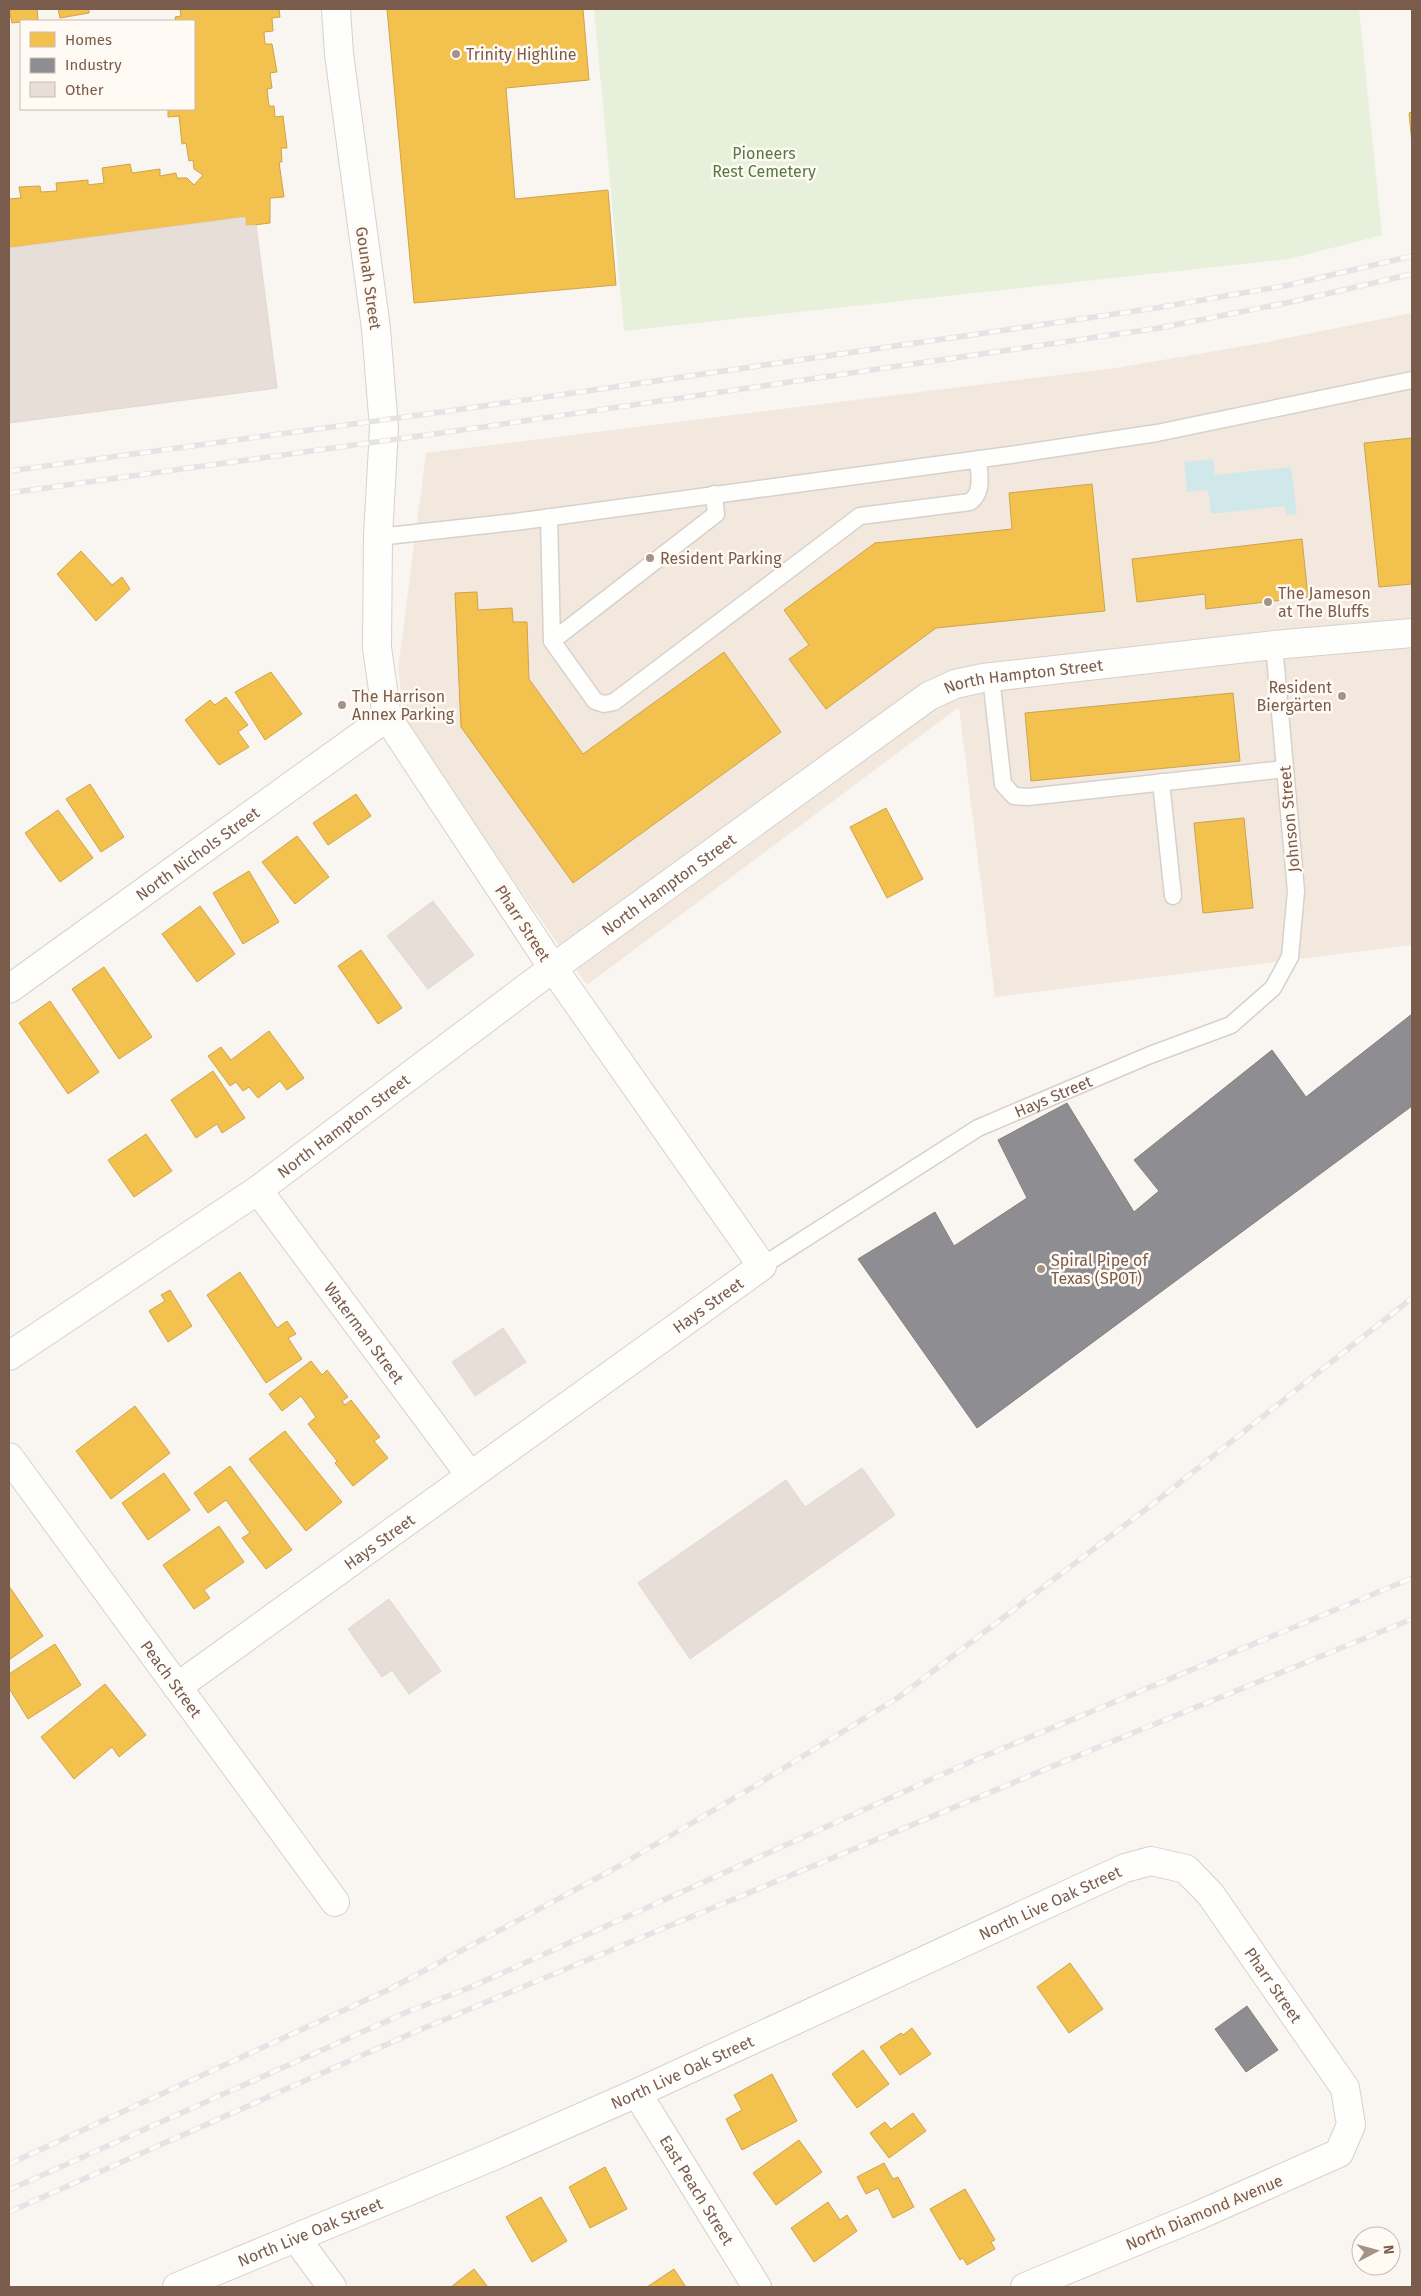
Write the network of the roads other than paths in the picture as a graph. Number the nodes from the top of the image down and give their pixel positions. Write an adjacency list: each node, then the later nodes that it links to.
1 (336, 9): 6 (street, Gounah Street)
2 (1412, 380): 3 (lane)
3 (978, 459): 4 (lane); 8 (lane)
4 (714, 494): 5 (lane); 8 (lane)
5 (549, 517): 6 (lane); 8 (lane)
6 (378, 542): 11 (street, Pharr Street)
7 (1412, 632): 9 (street, North Hampton Street)
8 (552, 641)
9 (1274, 645): 10 (street, North Hampton Street); 12 (lane, Johnson Street)
10 (991, 677): 13 (lane); 15 (street, North Hampton Street)
11 (387, 717): 15 (street, Pharr Street); 17 (street, North Nichols Street)
12 (1285, 769): 13 (lane); 16 (lane, Johnson Street)
13 (1162, 782): 14 (lane)
14 (1173, 896)
15 (553, 968): 18 (street, North Hampton Street); 19 (street, Pharr Street)
16 (1273, 988): 19 (lane, Hays Street)
17 (9, 989)
18 (258, 1190): 20 (street, North Hampton Street); 22 (street, Waterman Street)
19 (762, 1266): 22 (street, Hays Street)
20 (9, 1356)
21 (9, 1457): 23 (street, Peach Street)
22 (470, 1475): 23 (street, Hays Street)
23 (177, 1687): 25 (street, Peach Street)
24 (1186, 1868): 26 (street, North Live Oak Street); 27 (street, Pharr Street)
25 (335, 1902)
26 (637, 2093): 28 (street, North Live Oak Street); 31 (street, East Peach Street)
27 (1348, 2110): 32 (street, North Diamond Avenue)
28 (296, 2238): 29 (street, North Live Oak Street); 30 (street)
29 (177, 2287)
30 (332, 2287)
31 (757, 2287)
32 (1025, 2287)

